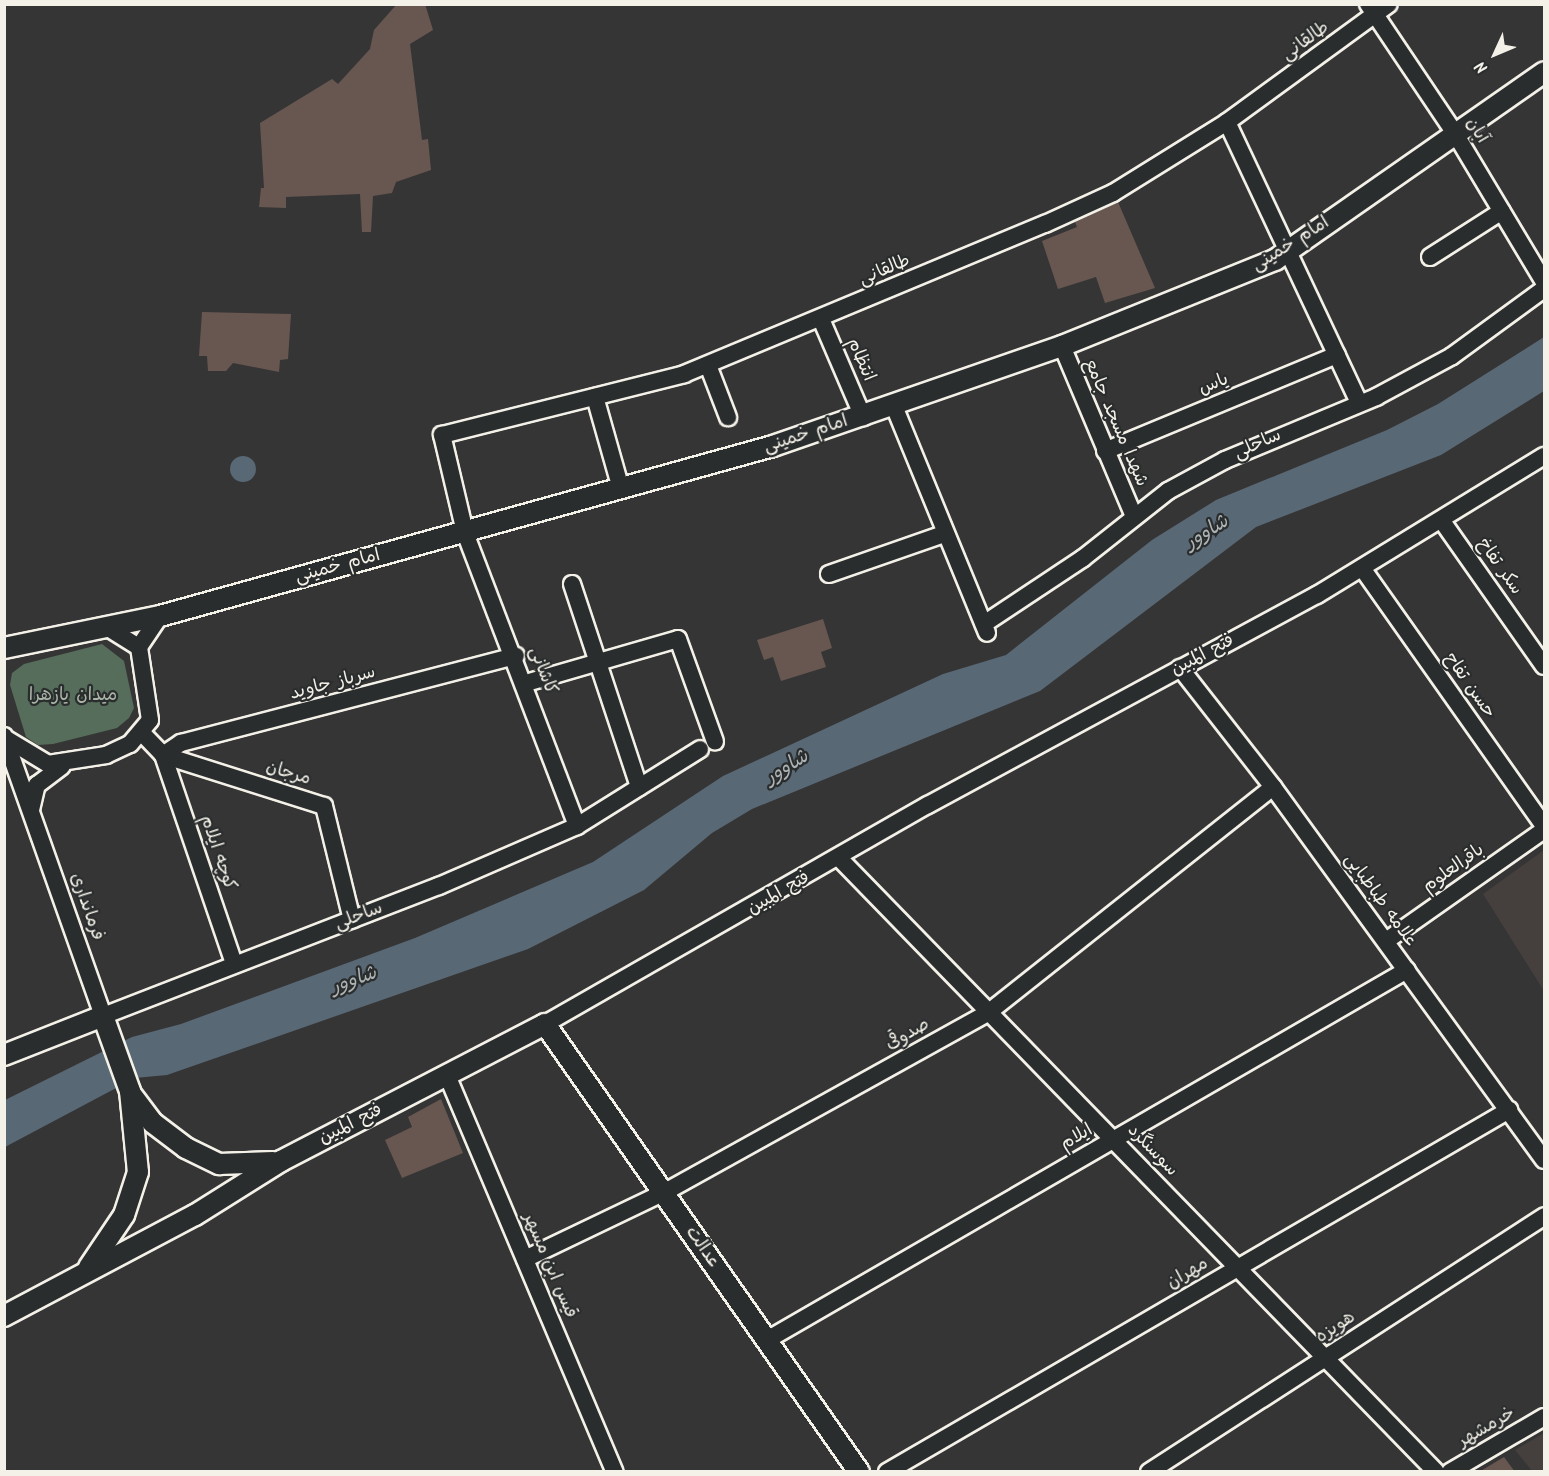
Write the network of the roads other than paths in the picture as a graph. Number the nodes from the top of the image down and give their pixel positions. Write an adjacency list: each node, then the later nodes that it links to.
1 (1389, 4): 2 (street, طالقانی)
2 (1372, 10): 4 (street, طالقانی); 5 (street, آبان)
3 (1545, 72): 5 (street, امام خمینی)
4 (1227, 122): 7 (street); 11 (street, طالقانی)
5 (1456, 135): 6 (street, آبان); 7 (street, امام خمینی)
6 (1502, 211): 8 (street); 9 (street, آبان)
7 (1289, 250): 12 (street, امام خمینی); 13 (street)
8 (1430, 257)
9 (1545, 282)
10 (1545, 289): 16 (street, ساحلی)
11 (821, 319): 14 (street, طالقانی); 19 (street, انتظام)
12 (1062, 346): 17 (street, امام خمینی); 20 (street, شهدا مسجد جامع)
13 (1337, 355): 16 (street); 20 (street, یاس)
14 (708, 365): 15 (street, طالقانی); 18 (street)
15 (595, 397): 22 (street); 25 (street, طالقانی)
16 (1359, 403): 23 (street, ساحلی)
17 (894, 406): 19 (street, امام خمینی); 26 (street)
18 (728, 417)
19 (863, 417): 22 (street, امام خمینی)
20 (1105, 451): 23 (street, شهدا مسجد جامع)
21 (1545, 456): 24 (street, فتح المبین)
22 (621, 489): 25 (street, امام خمینی)
23 (1133, 514): 26 (street, ساحلی)
24 (1442, 520): 27 (street, فتح المبین); 37 (street, سکر تفاخ)
25 (465, 532): 30 (street, امام خمینی); 35 (street, کاشانی)
26 (944, 534): 28 (street)
27 (1362, 568): 38 (street, فتح المبین); 50 (street, حسن تفاح)
28 (829, 574)
29 (572, 584): 36 (street)
30 (160, 616): 31 (street, امام خمینی); 33 (street)
31 (105, 626): 32 (street, امام خمینی); 33 (street)
32 (13, 646): 34 (street)
33 (140, 647): 40 (street)
34 (4, 655)
35 (516, 656): 39 (street, کاشانی); 44 (street, سرباز جاوید)
36 (598, 662): 39 (street); 42 (street); 46 (street)
37 (1545, 666)
38 (1180, 668): 47 (street, علامه طباطبایی); 51 (street, فتح المبین)
39 (526, 683): 49 (street, کاشانی)
40 (142, 733): 44 (street); 45 (street)
41 (5, 737): 45 (street); 48 (street, فرمانداری)
42 (715, 742)
43 (700, 749): 46 (street, ساحلی)
44 (163, 755): 52 (street, مرجان); 54 (street, کوچه ایلام)
45 (66, 764): 48 (street)
46 (639, 787): 49 (street, ساحلی)
47 (1273, 787): 53 (street, علامه طباطبایی); 56 (street, صدوقی)
48 (31, 811): 57 (street, فرمانداری)
49 (578, 826): 52 (street, ساحلی)
50 (1545, 828): 53 (street, باقرالعلوم)
51 (840, 858): 56 (street, سوسنگرد); 58 (street, فتح المبین)
52 (352, 920): 54 (street, ساحلی)
53 (1386, 941): 55 (street, علامه طباطبایی)
54 (234, 964): 57 (street, ساحلی)
55 (1407, 970): 62 (street, علامه طباطبایی); 63 (street, ایلام)
56 (989, 1012): 63 (street, سوسنگرد); 66 (street, صدوقی)
57 (105, 1022): 59 (street, ساحلی); 61 (street)
58 (545, 1024): 60 (street, فتح المبین); 66 (street, عدالت)
59 (4, 1055)
60 (447, 1075): 65 (street, فتح المبین); 68 (street, قیس ابن مسهر)
61 (130, 1091): 65 (street); 70 (street)
62 (1509, 1110): 64 (street, علامه طباطبایی); 69 (street, مهران)
63 (1114, 1140): 69 (street, سوسنگرد); 72 (street, ایلام)
64 (1545, 1160)
65 (281, 1161): 70 (street, فتح المبین)
66 (663, 1193): 68 (street, صدوقی); 72 (street, عدالت)
67 (1545, 1216): 73 (street, هویزه)
68 (525, 1259): 75 (street, قیس ابن مسهر)
69 (1238, 1268): 73 (street, سوسنگرد); 77 (street, مهران)
70 (82, 1275): 71 (street, فتح المبین)
71 (4, 1316)
72 (767, 1340): 76 (street, عدالت)
73 (1325, 1358): 78 (street, هویزه); 79 (street, سوسنگرد)
74 (1545, 1417): 80 (street, خرمشهر)
75 (615, 1472)
76 (860, 1472)
77 (887, 1472)
78 (1149, 1472)
79 (1436, 1472)
80 (1450, 1472)

